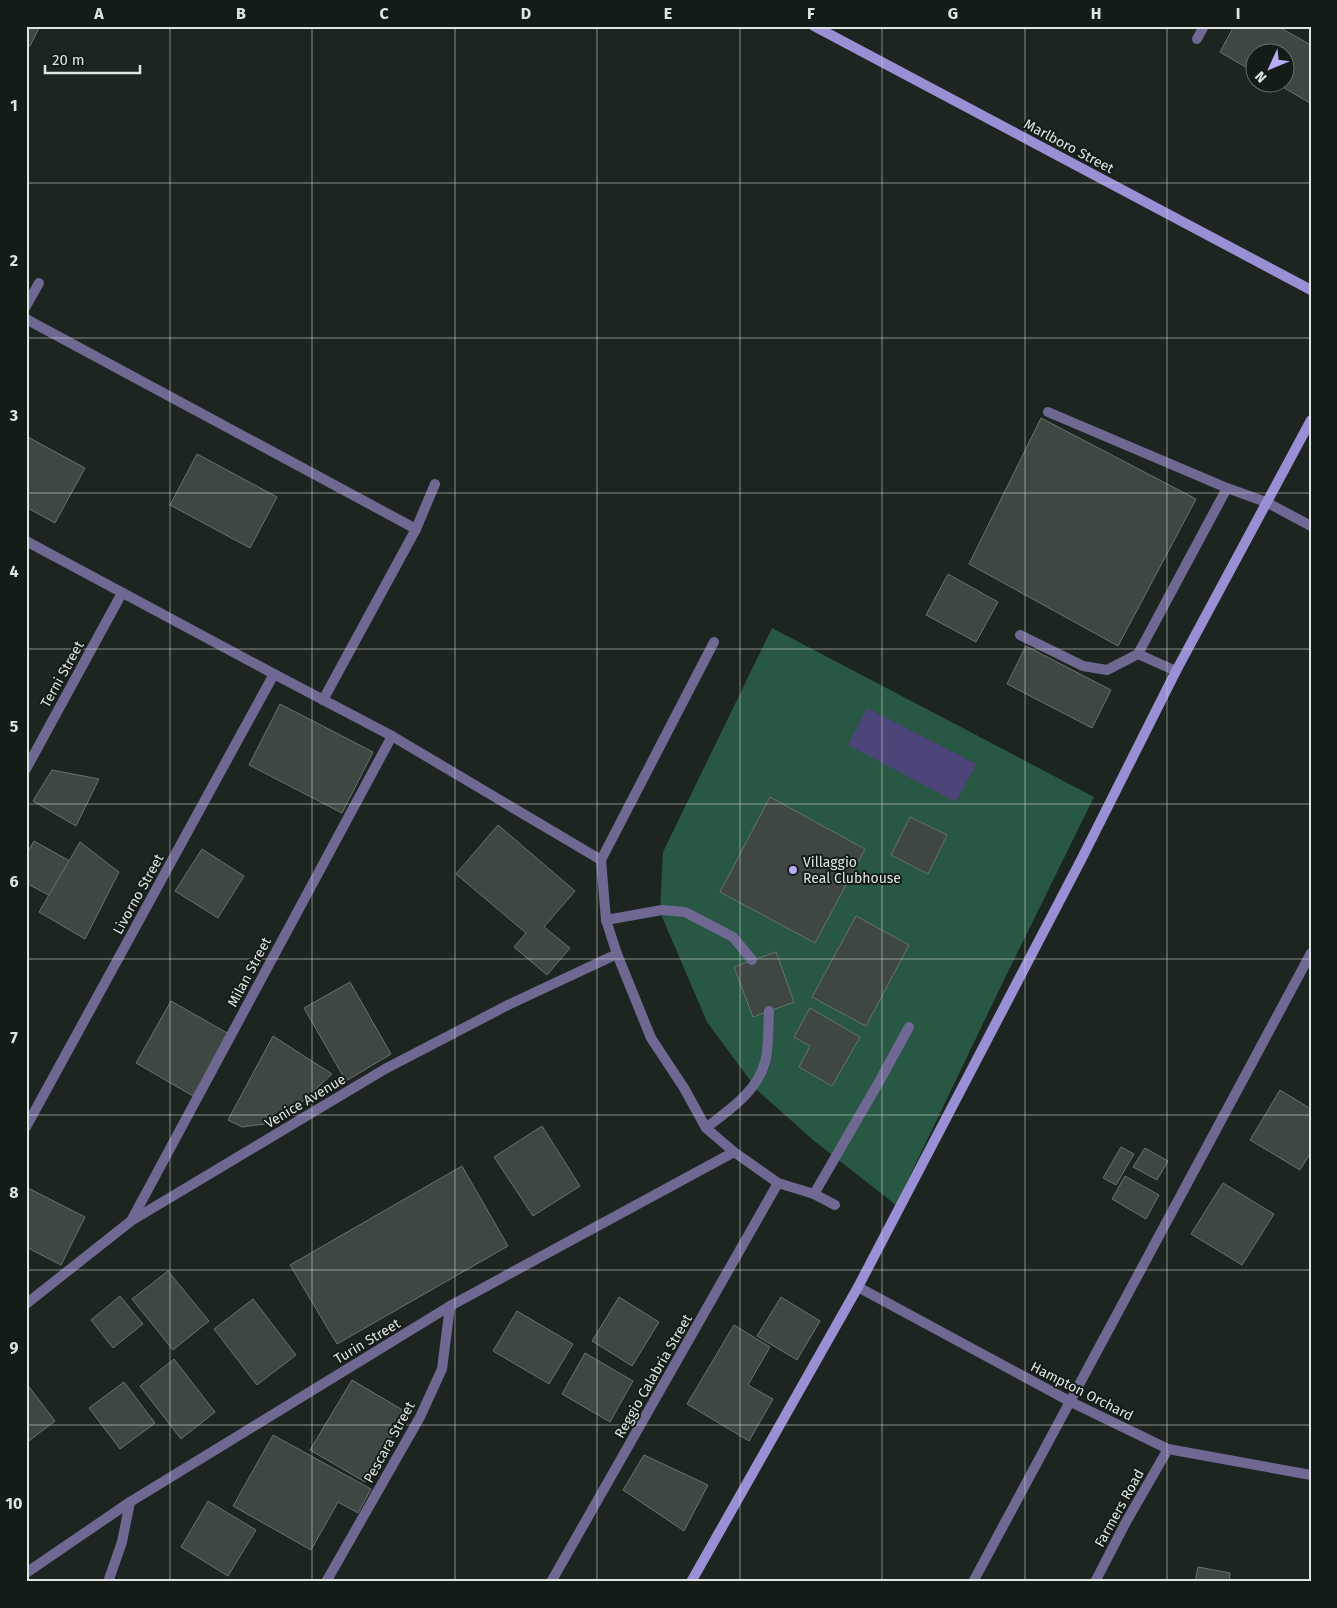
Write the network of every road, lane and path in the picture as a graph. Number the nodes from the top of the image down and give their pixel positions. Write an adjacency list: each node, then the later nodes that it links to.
1 (814, 26): 5 (street, Marlboro Street)
2 (1204, 26): 3 (street)
3 (1197, 39)
4 (39, 283): 6 (street)
5 (1311, 290)
6 (26, 306)
7 (26, 319): 14 (street)
8 (1048, 412): 11 (street)
9 (1311, 420): 12 (street)
10 (435, 484): 14 (street)
11 (1226, 488): 12 (street); 19 (street)
12 (1266, 502): 13 (street); 20 (street)
13 (1311, 526)
14 (416, 529): 22 (street)
15 (26, 541): 16 (street)
16 (122, 593): 21 (street); 24 (street, Terni Street)
17 (1020, 635): 19 (street)
18 (714, 642): 25 (street)
19 (1138, 654): 20 (street)
20 (1176, 671): 39 (street)
21 (274, 674): 22 (street); 32 (street, Livorno Street)
22 (323, 700): 23 (street)
23 (392, 736): 25 (street); 38 (street, Milan Street)
24 (26, 769)
25 (601, 860): 26 (street)
26 (606, 920): 27 (street); 29 (street)
27 (617, 954): 33 (street); 38 (street, Venice Avenue)
28 (1311, 954): 42 (street)
29 (752, 960)
30 (769, 1012): 33 (street)
31 (909, 1027): 36 (street)
32 (26, 1128)
33 (706, 1128): 34 (street)
34 (734, 1152): 35 (street); 41 (street, Turin Street)
35 (778, 1183): 36 (street); 49 (street, Reggio Calabria Street)
36 (814, 1194): 37 (street)
37 (835, 1205)
38 (131, 1222): 40 (street, Venice Avenue)
39 (858, 1287): 42 (street, Hampton Orchard); 50 (street)
40 (26, 1304)
41 (450, 1306): 45 (street, Turin Street); 48 (street, Pescara Street)
42 (1071, 1402): 43 (street, Hampton Orchard); 51 (street)
43 (1168, 1449): 44 (street, Hampton Orchard); 52 (street, Farmers Road)
44 (1311, 1475)
45 (130, 1502): 46 (street, Turin Street); 47 (street)
46 (26, 1573)
47 (108, 1582)
48 (326, 1582)
49 (551, 1582)
50 (690, 1582)
51 (973, 1582)
52 (1096, 1582)

